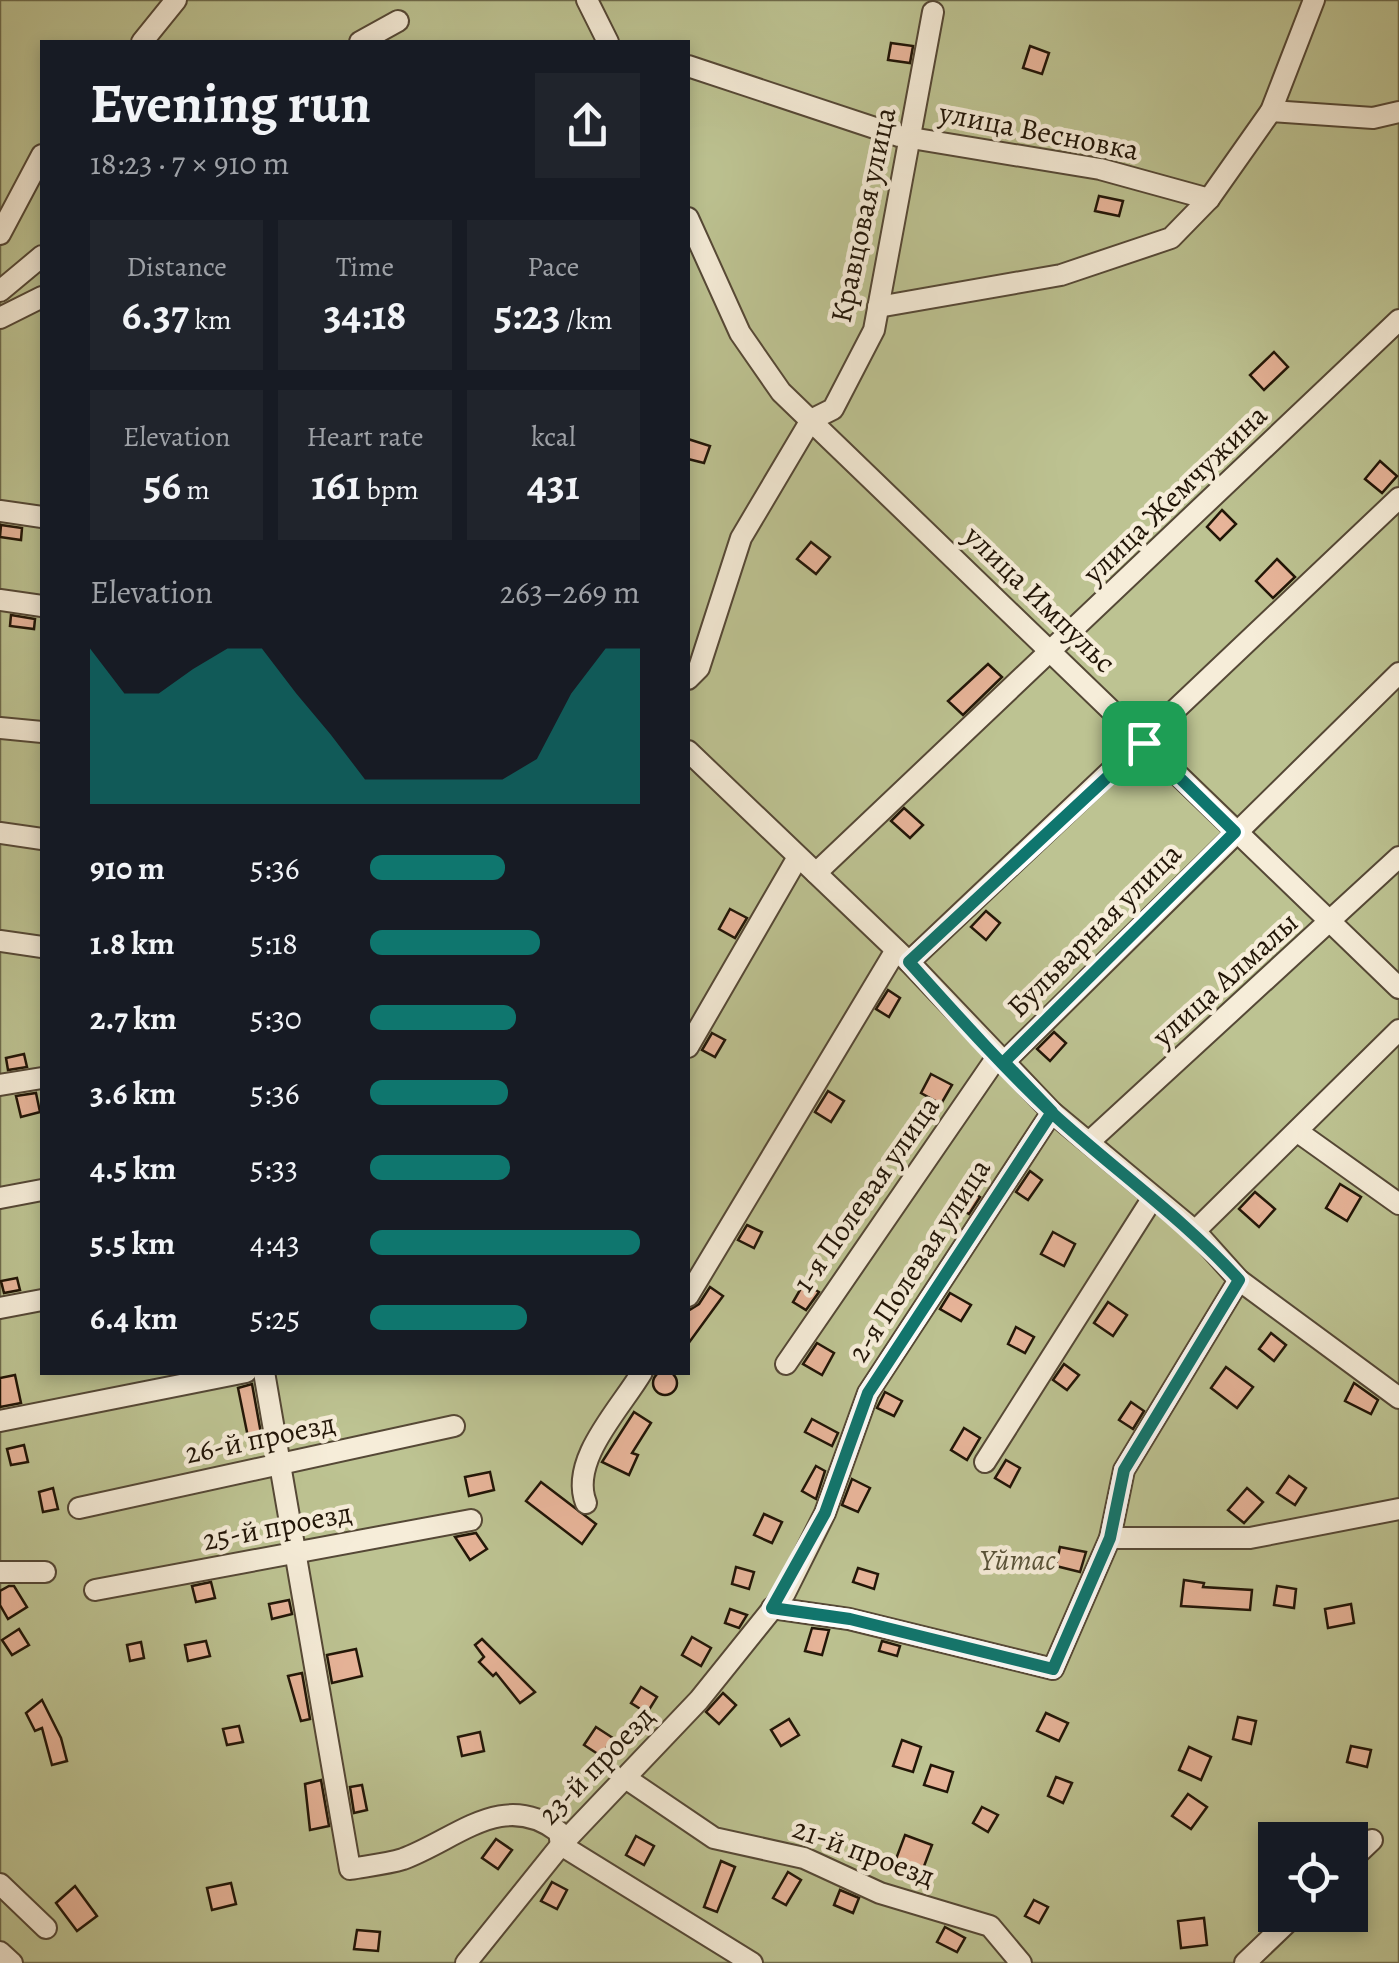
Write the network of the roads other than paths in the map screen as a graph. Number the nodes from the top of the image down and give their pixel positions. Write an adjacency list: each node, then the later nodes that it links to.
1 (176, 0): 6 (street)
2 (586, 0): 8 (street)
3 (1314, 0): 10 (street)
4 (933, 12): 12 (street, Кравцовая улица)
5 (398, 21): 7 (street)
6 (144, 40)
7 (364, 40)
8 (609, 40)
9 (690, 67): 12 (street, улица Весновка)
10 (1271, 111): 11 (street); 14 (street)
11 (1399, 112)
12 (910, 138): 14 (street, улица Весновка); 20 (street, Кравцовая улица)
13 (40, 158): 16 (street)
14 (1209, 200): 20 (street)
15 (690, 222): 23 (street, улица Импульс)
16 (0, 234)
17 (40, 258): 18 (street)
18 (0, 291)
19 (40, 299): 21 (street)
20 (878, 307): 23 (street, Кравцовая улица)
21 (0, 318)
22 (1399, 320): 29 (street, улица Жемчужина)
23 (810, 420): 29 (street, улица Импульс); 31 (street, Кравцовая улица)
24 (1399, 498): 34 (street)
25 (0, 511): 26 (street)
26 (40, 516)
27 (0, 600): 28 (street)
28 (40, 606)
29 (1052, 653): 34 (street, улица Импульс); 41 (street, улица Жемчужина)
30 (1399, 673): 36 (street, Бульварная улица)
31 (690, 677)
32 (0, 728): 33 (street)
33 (40, 732)
34 (1144, 743): 36 (street, улица Импульс); 45 (street)
35 (690, 753): 39 (street)
36 (1235, 832): 42 (street, улица Импульс); 49 (street, Бульварная улица)
37 (0, 833): 38 (street)
38 (40, 840)
39 (798, 857): 41 (street); 48 (street)
40 (1399, 857): 42 (street, улица Алмалы)
41 (816, 873): 45 (street)
42 (1330, 924): 46 (street, улица Импульс); 54 (street, улица Алмалы)
43 (0, 941): 44 (street)
44 (40, 947)
45 (902, 956): 49 (street); 60 (street)
46 (1399, 988)
47 (1399, 1030): 53 (street)
48 (690, 1044)
49 (1000, 1060): 52 (street); 64 (street, 1-я Полевая улица)
50 (40, 1078): 51 (street)
51 (0, 1085)
52 (1052, 1112): 54 (street); 82 (street, 2-я Полевая улица)
53 (1298, 1132): 58 (street); 59 (street)
54 (1089, 1142): 57 (street)
55 (40, 1190): 56 (street)
56 (0, 1198)
57 (1152, 1199): 59 (street); 71 (street)
58 (1399, 1204)
59 (1195, 1231): 61 (street)
60 (693, 1274)
61 (1239, 1280): 68 (street); 77 (street)
62 (40, 1300): 63 (street)
63 (0, 1308)
64 (786, 1364)
65 (231, 1375): 69 (street)
66 (264, 1375): 72 (street)
67 (640, 1375): 73 (street)
68 (1399, 1398)
69 (0, 1421)
70 (454, 1426): 72 (street, 26-й проезд)
71 (985, 1462)
72 (278, 1464): 74 (street, 26-й проезд); 78 (street)
73 (586, 1504)
74 (79, 1508)
75 (1399, 1509): 77 (street)
76 (471, 1520): 78 (street, 25-й проезд)
77 (1110, 1538): 82 (street)
78 (297, 1553): 81 (street, 25-й проезд); 86 (street)
79 (0, 1572): 80 (street)
80 (45, 1572)
81 (95, 1590)
82 (772, 1608): 83 (street, 23-й проезд)
83 (626, 1779): 86 (street, 23-й проезд); 94 (street, 21-й проезд)
84 (1372, 1840): 85 (street)
85 (1368, 1844)
86 (560, 1845): 92 (street, 23-й проезд); 93 (street)
87 (0, 1884): 88 (street)
88 (46, 1928)
89 (1278, 1932): 95 (street)
90 (0, 1952): 91 (street)
91 (12, 1963)
92 (466, 1963)
93 (752, 1963)
94 (1022, 1963)
95 (1246, 1963)

